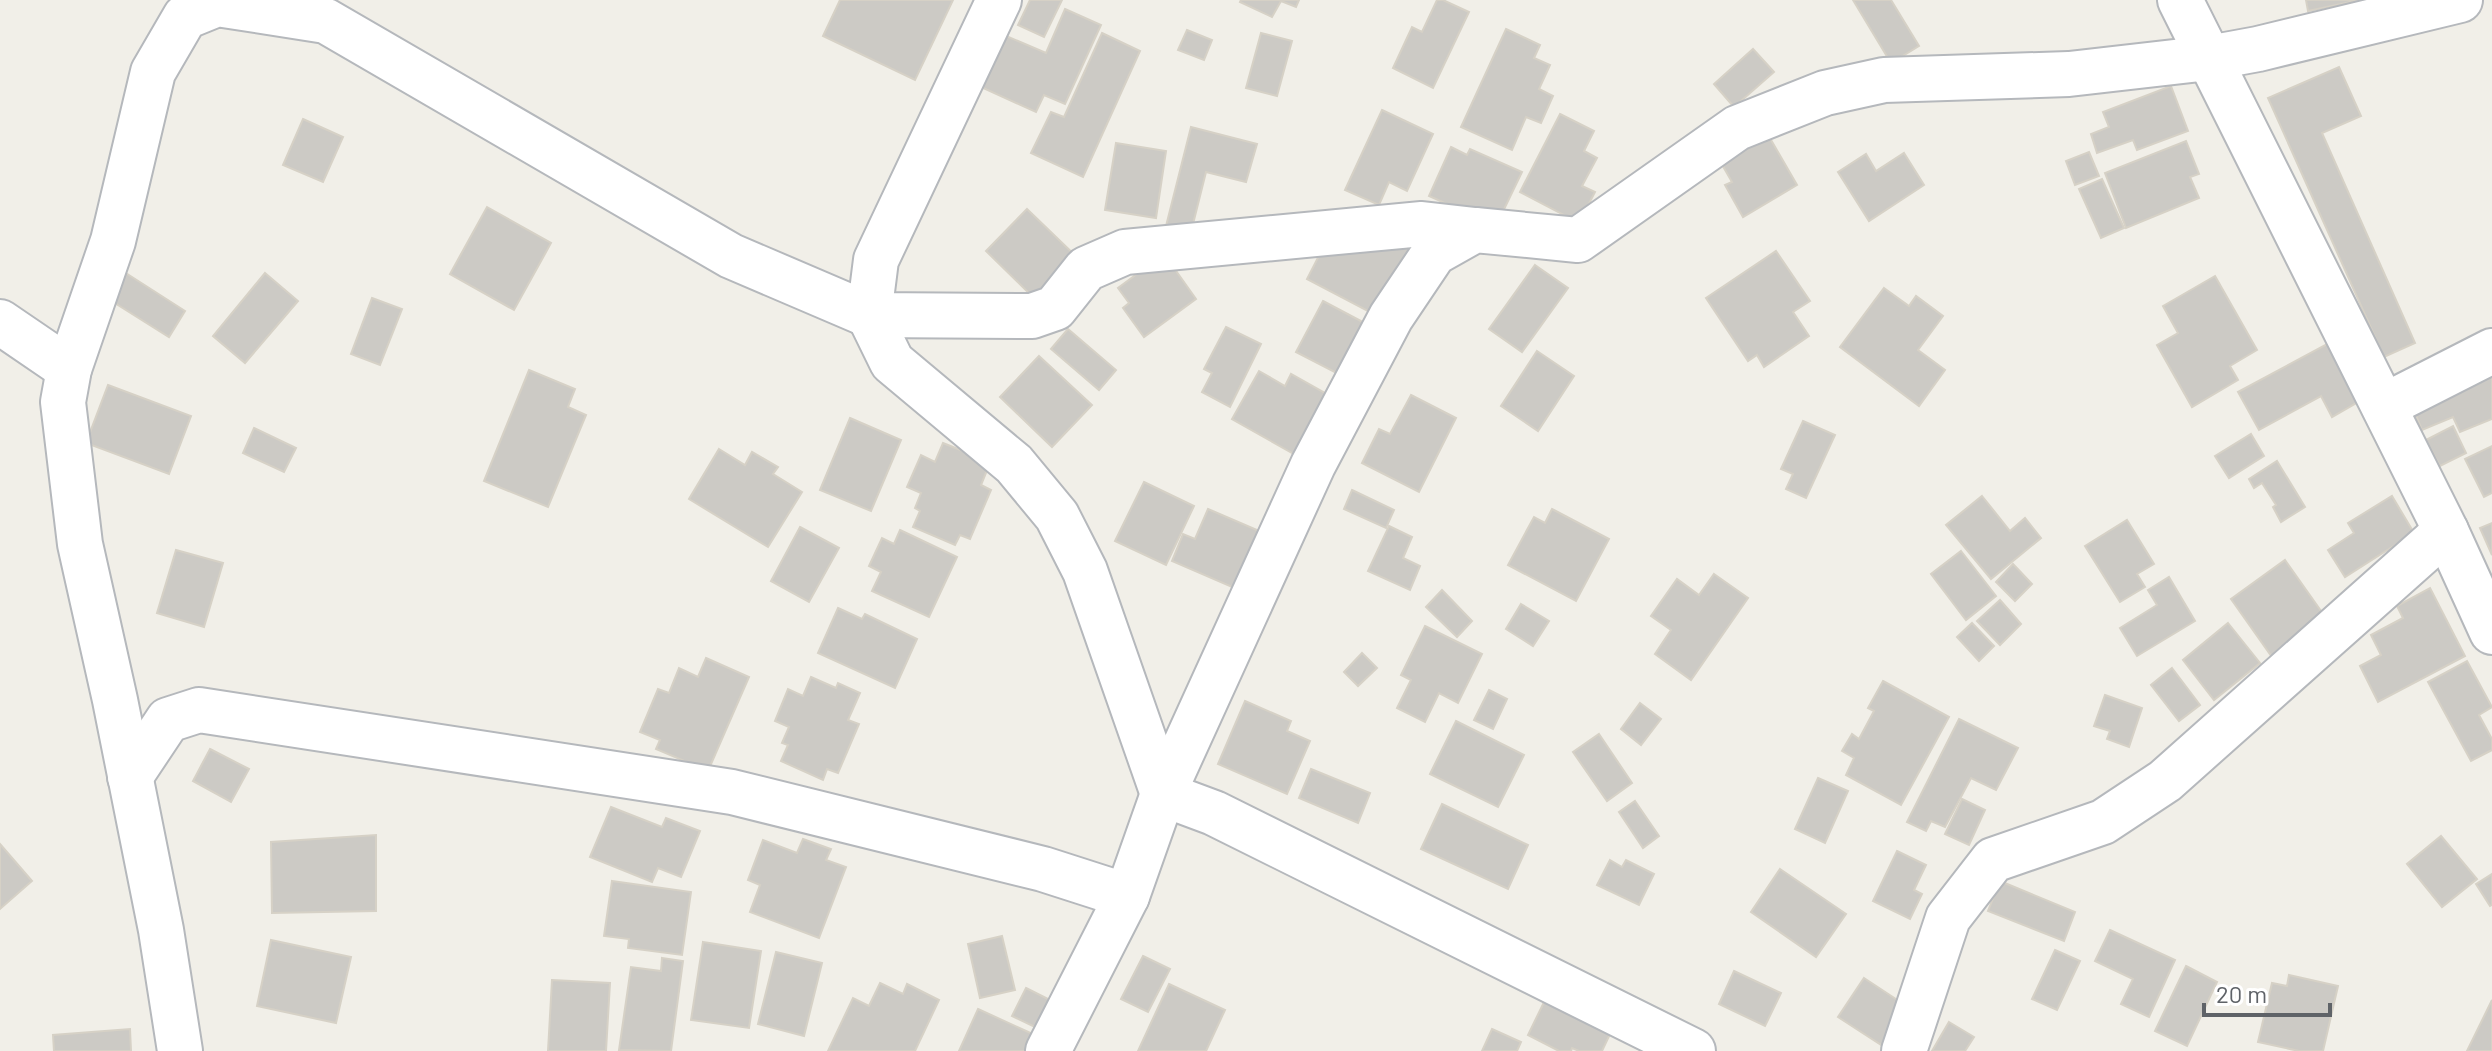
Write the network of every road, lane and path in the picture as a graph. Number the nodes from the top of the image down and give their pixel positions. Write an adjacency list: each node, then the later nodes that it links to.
1 (999, 0): 6 (street)
2 (2180, 0): 4 (street)
3 (2460, 0): 4 (street)
4 (2209, 58): 5 (street); 10 (street)
5 (1475, 230): 6 (street); 14 (street)
6 (869, 315): 9 (street); 14 (street)
7 (0, 322): 9 (street)
8 (2492, 351): 10 (street)
9 (69, 369): 13 (street)
10 (2384, 406): 11 (street)
11 (2446, 531): 12 (street); 19 (street)
12 (2492, 632)
13 (130, 777): 15 (street); 16 (street)
14 (1163, 794): 15 (street); 18 (street)
15 (1127, 896): 17 (street)
16 (180, 1051)
17 (1048, 1051)
18 (1693, 1051)
19 (1904, 1051)

